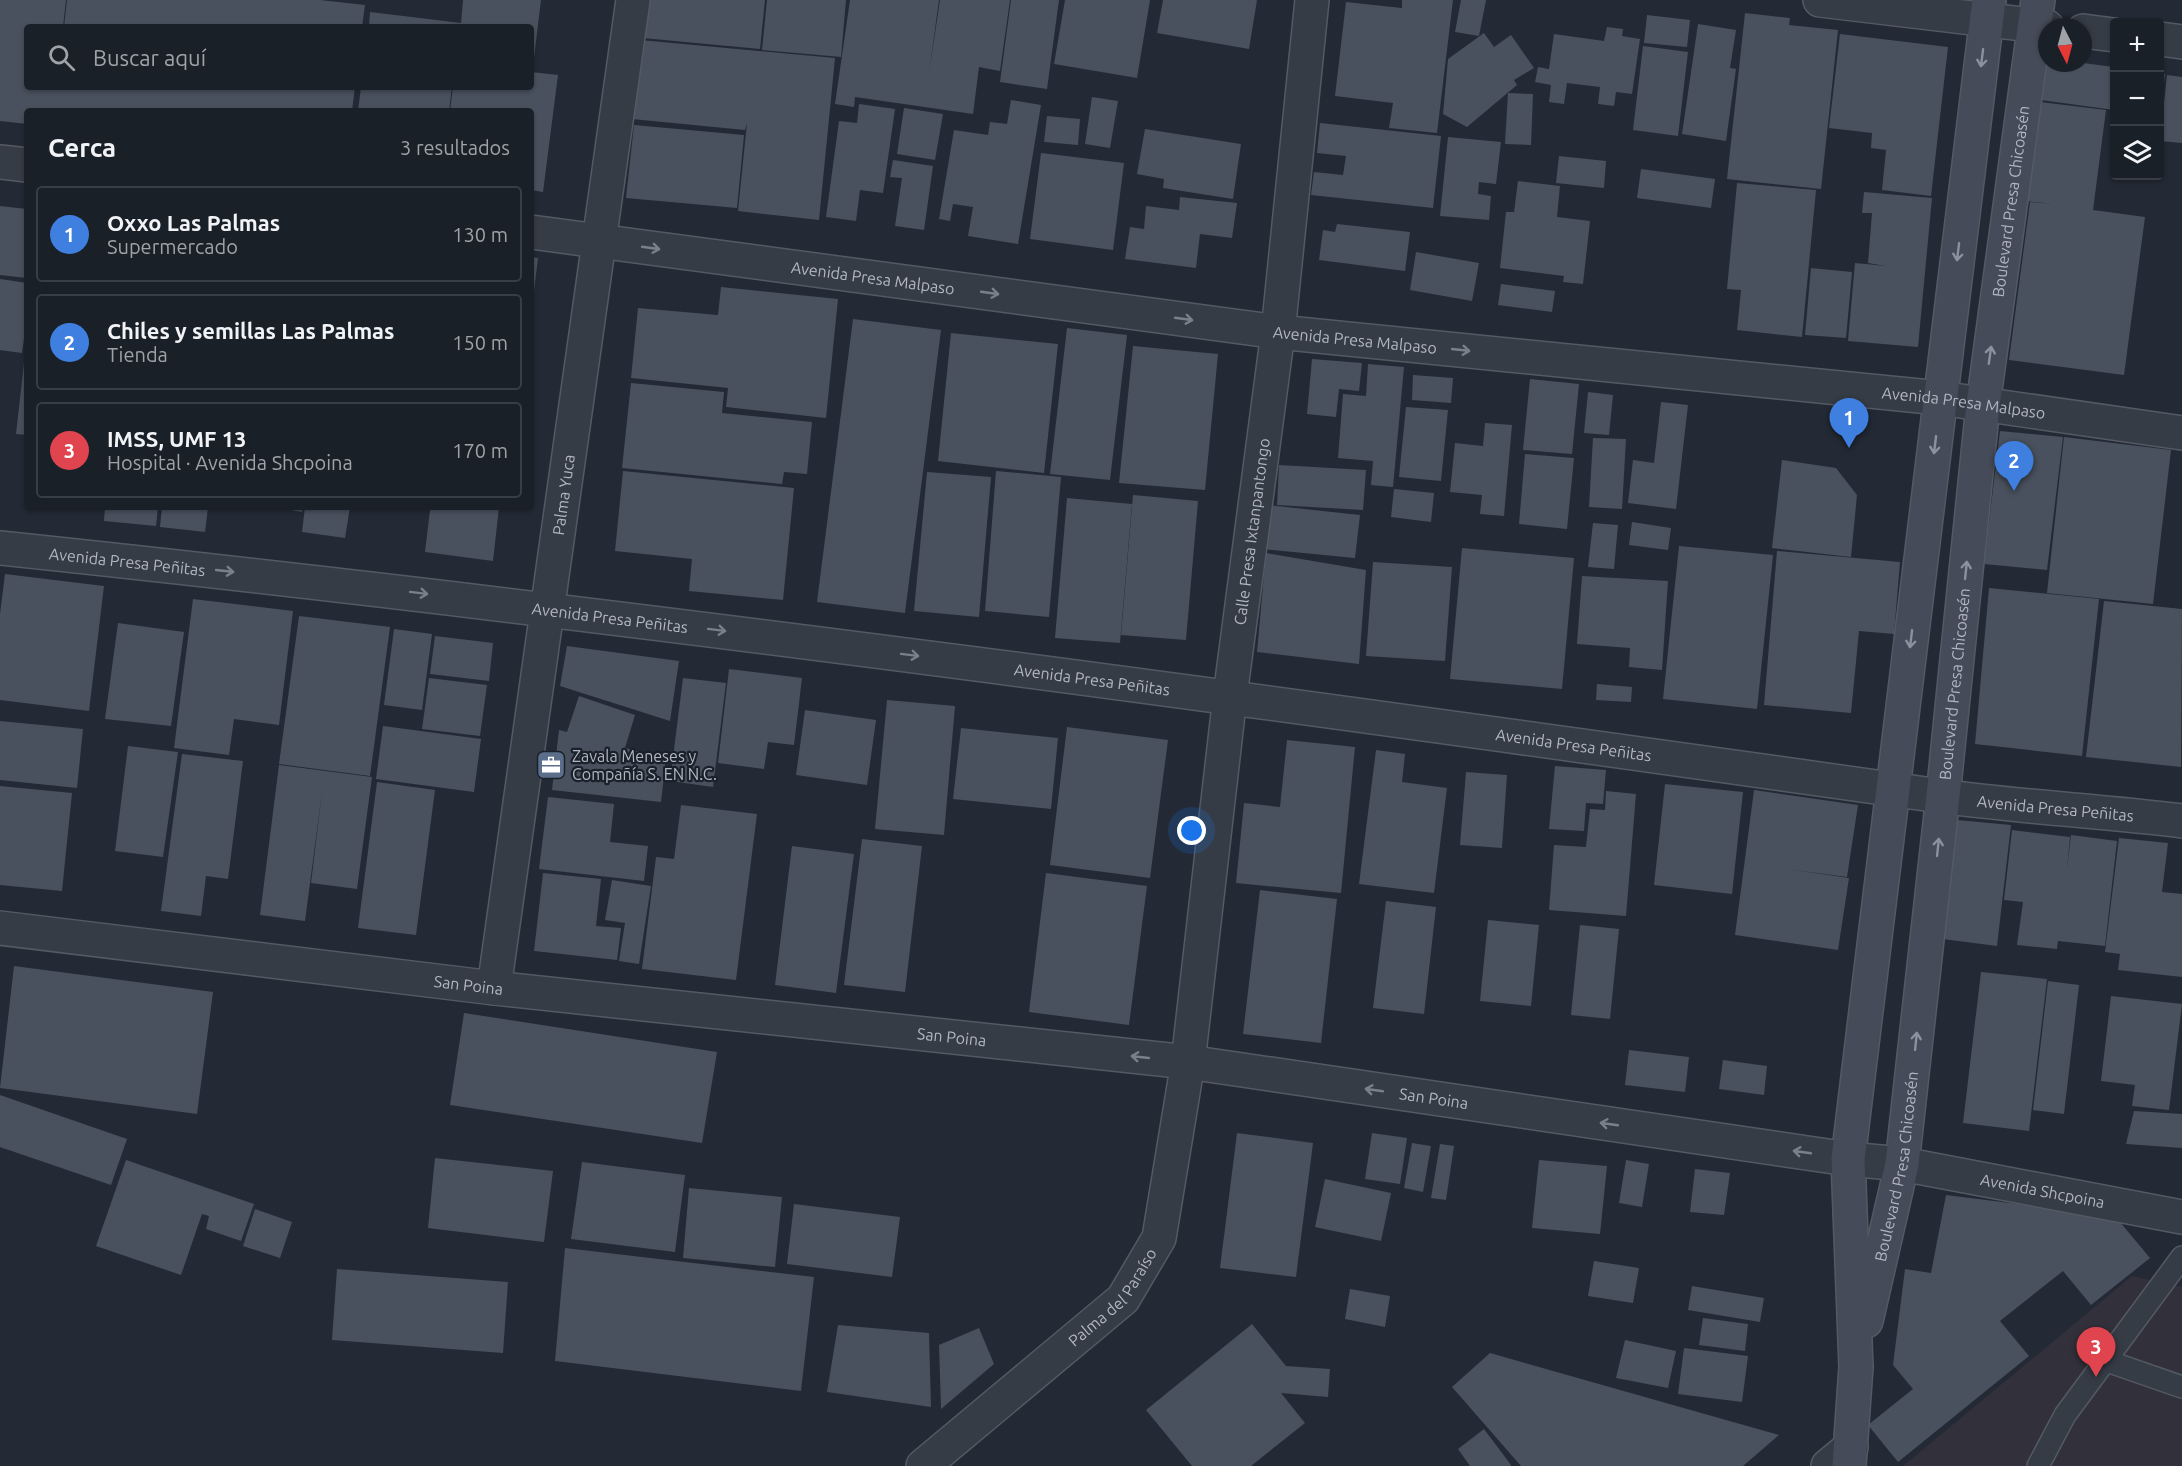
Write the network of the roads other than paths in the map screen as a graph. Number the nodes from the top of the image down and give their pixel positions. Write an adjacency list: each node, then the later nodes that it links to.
1 (633, 0): 14 (street, Palma Yuca)
2 (1312, 0): 15 (street, Calle Presa Ixtanpantongo)
3 (1820, 0): 4 (street)
4 (1988, 10): 5 (street); 16 (main road, Boulevard Presa Chicoasén, one-way to 16)
5 (2040, 18)
6 (2038, 32): 17 (main road, Boulevard Presa Chicoasén, one-way to 6)
7 (2092, 32): 8 (street)
8 (2110, 34)
9 (2164, 40): 10 (street)
10 (2182, 42)
11 (0, 162): 12 (street)
12 (24, 165)
13 (534, 232): 14 (street, Avenida Presa Malpaso)
14 (600, 241): 15 (street, Avenida Presa Malpaso, one-way to 15); 20 (street, Palma Yuca)
15 (1278, 332): 16 (street, Avenida Presa Malpaso, one-way to 16); 21 (street, Calle Presa Ixtanpantongo)
16 (1940, 398): 17 (street, Avenida Presa Malpaso); 22 (main road, Boulevard Presa Chicoasén, one-way to 22)
17 (1983, 405): 18 (street, Avenida Presa Malpaso); 23 (main road, Boulevard Presa Chicoasén, one-way to 17)
18 (2182, 433)
19 (0, 548): 20 (street, Avenida Presa Peñitas, one-way to 20)
20 (549, 609): 21 (street, Avenida Presa Peñitas, one-way to 21); 26 (street, Palma Yuca)
21 (1230, 696): 22 (street, Avenida Presa Peñitas); 27 (street, Calle Presa Ixtanpantongo)
22 (1893, 788): 23 (street, Avenida Presa Peñitas); 28 (main road, Boulevard Presa Chicoasén)
23 (1943, 796): 24 (street, Avenida Presa Peñitas); 29 (main road, Boulevard Presa Chicoasén, one-way to 23)
24 (2182, 820)
25 (0, 928): 26 (street, San Poina)
26 (494, 988): 27 (street, San Poina, one-way to 26)
27 (1188, 1062): 28 (street, San Poina, one-way to 27); 36 (street, Palma del Paraíso)
28 (1848, 1159): 29 (street, San Poina); 33 (main road, Boulevard Presa Chicoasén)
29 (1902, 1164): 30 (street, Avenida Shcpoina); 33 (main road, Boulevard Presa Chicoasén)
30 (2182, 1216)
31 (2182, 1257): 32 (lane)
32 (2107, 1361): 34 (lane); 37 (lane)
33 (1856, 1367): 35 (main road, Boulevard Presa Chicoasén)
34 (2182, 1387)
35 (1843, 1460)
36 (923, 1466)
37 (2038, 1466)

